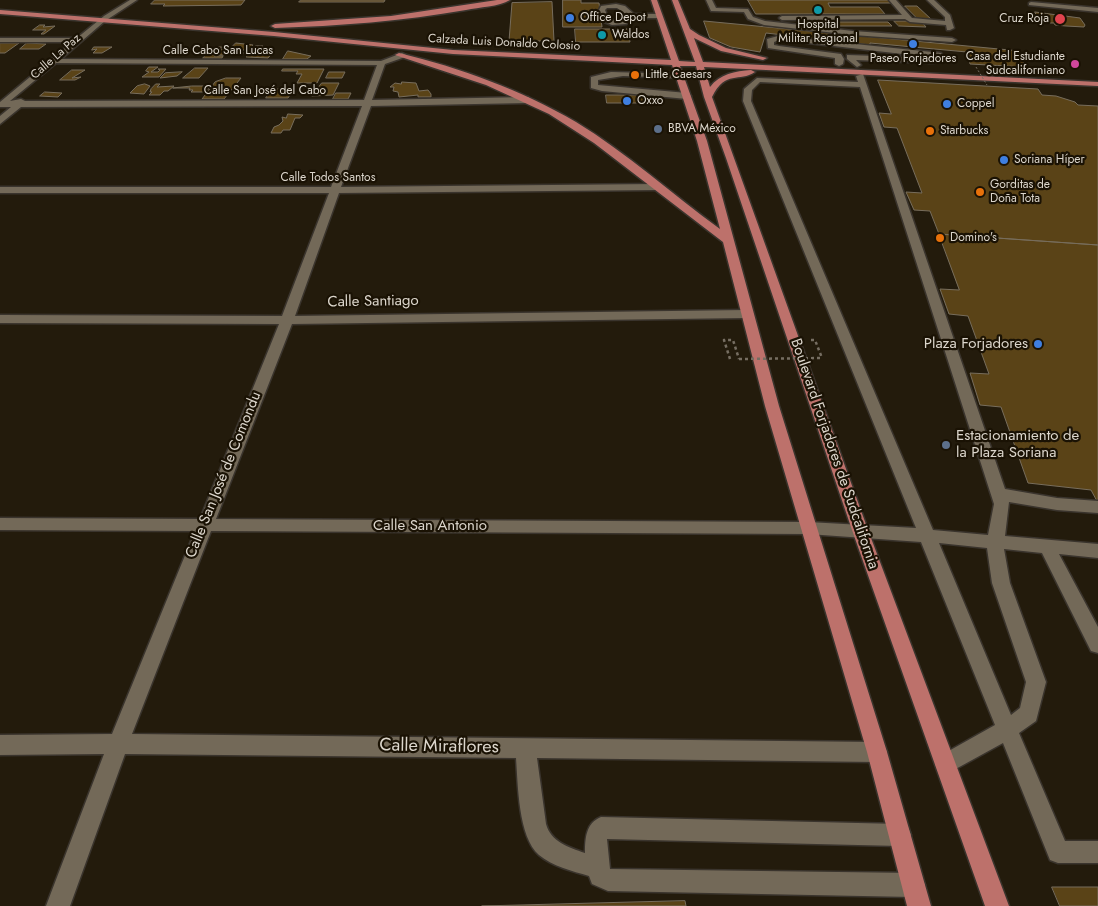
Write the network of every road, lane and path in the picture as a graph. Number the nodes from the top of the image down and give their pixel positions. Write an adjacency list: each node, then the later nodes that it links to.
1 (134, 0): 16 (street, Calle La Paz)
2 (507, 0): 24 (main road)
3 (654, 0): 18 (main road, Boulevard Forjadores de Sudcalifornia)
4 (675, 0): 25 (main road, Boulevard Forjadores de Sudcalifornia)
5 (709, 0): 13 (street)
6 (725, 0): 13 (street)
7 (892, 0): 20 (street)
8 (930, 0): 23 (street)
9 (1064, 0): 10 (street)
10 (1098, 3)
11 (1031, 4): 14 (street)
12 (0, 6): 19 (main road, Calzada Luis Donaldo Colosio)
13 (730, 10): 22 (street)
14 (1098, 10)
15 (0, 12): 21 (main road)
16 (123, 12): 19 (street, Calle La Paz); 24 (main road, Calzada Luis Donaldo Colosio)
17 (632, 16): 18 (street)
18 (659, 16): 32 (main road, Boulevard Forjadores de Sudcalifornia)
19 (113, 17): 21 (street, Calle La Paz); 28 (main road, Calzada Luis Donaldo Colosio); 35 (street, Calle La Paz)
20 (908, 17): 22 (street); 23 (street)
21 (103, 20): 27 (street, Calle La Paz)
22 (764, 23): 23 (street)
23 (950, 23)
24 (275, 26): 29 (main road, Calzada Luis Donaldo Colosio)
25 (688, 31): 32 (main road, Boulevard Forjadores de Sudcalifornia); 33 (main road)
26 (0, 40): 27 (street)
27 (78, 40): 34 (street, Calle La Paz)
28 (347, 42): 30 (main road); 31 (main road, Calzada Luis Donaldo Colosio)
29 (585, 50)
30 (402, 55): 36 (street); 48 (main road)
31 (593, 58): 32 (main road, Calzada Luis Donaldo Colosio); 42 (street)
32 (682, 59): 33 (main road, Calzada Luis Donaldo Colosio); 40 (main road, Calzada Luis Donaldo Colosio); 42 (street); 46 (main road, Boulevard Forjadores de Sudcalifornia); 47 (main road, Boulevard Forjadores de Sudcalifornia)
33 (777, 60): 37 (main road, Calzada Luis Donaldo Colosio)
34 (53, 61): 35 (street, Calle Cabo San Lucas); 51 (street, Calle La Paz)
35 (68, 62): 36 (street, Calle Cabo San Lucas); 39 (street, Calle La Paz)
36 (382, 63): 50 (street, Calle San José de Comondu)
37 (839, 64): 41 (main road, Calzada Luis Donaldo Colosio); 41 (street)
38 (976, 67): 45 (path, bridge)
39 (61, 68)
40 (792, 68): 41 (main road, Calzada Luis Donaldo Colosio); 47 (main road)
41 (859, 74): 43 (main road); 44 (main road, Calzada Luis Donaldo Colosio); 66 (street); 72 (street)
42 (614, 75): 46 (street)
43 (1098, 77)
44 (1098, 84)
45 (987, 85)
46 (687, 96): 53 (main road, Boulevard Forjadores de Sudcalifornia)
47 (708, 97): 54 (main road, Boulevard Forjadores de Sudcalifornia)
48 (528, 100): 50 (street, Calle San José del Cabo); 55 (main road)
49 (23, 101): 50 (street, Calle San José del Cabo); 51 (street, Calle San José del Cabo); 52 (street)
50 (369, 103): 57 (street, Calle San José de Comondu)
51 (1, 105)
52 (0, 121)
53 (702, 141): 54 (main road); 59 (main road, Boulevard Forjadores de Sudcalifornia)
54 (724, 160): 58 (main road, Boulevard Forjadores de Sudcalifornia)
55 (657, 187): 57 (street, Calle Todos Santos); 60 (main road)
56 (0, 190): 57 (street, Calle Todos Santos)
57 (336, 190): 63 (street, Calle San José de Comondu)
58 (736, 199): 59 (main road); 71 (main road, Boulevard Forjadores de Sudcalifornia)
59 (722, 219): 60 (main road, Boulevard Forjadores de Sudcalifornia)
60 (728, 240): 61 (main road, Boulevard Forjadores de Sudcalifornia)
61 (746, 314): 63 (street, Calle Santiago); 70 (main road, Boulevard Forjadores de Sudcalifornia)
62 (0, 319): 63 (street, Calle Santiago)
63 (287, 320): 69 (street, Calle San José de Comondu)
64 (822, 358): 65 (path, bridge)
65 (730, 359)
66 (998, 494): 67 (street); 73 (street)
67 (1098, 507)
68 (0, 524): 69 (street, Calle San Antonio)
69 (204, 525): 70 (street, Calle San Antonio); 78 (street, Calle San José de Comondu)
70 (808, 528): 71 (street, Calle San Antonio); 81 (main road, Boulevard Forjadores de Sudcalifornia)
71 (860, 530): 72 (street, Calle San Antonio); 82 (main road, Boulevard Forjadores de Sudcalifornia)
72 (926, 535): 73 (street, Calle San Antonio); 77 (street)
73 (995, 543): 74 (street, Calle San Antonio); 77 (street)
74 (1047, 547): 75 (street, Calle San Antonio); 76 (street)
75 (1098, 551)
76 (1098, 646)
77 (1006, 730): 82 (street); 84 (street)
78 (118, 744): 79 (street, Calle Miraflores); 80 (street, Calle Miraflores); 87 (street, Calle San José de Comondu)
79 (0, 745)
80 (526, 748): 81 (street, Calle Miraflores); 85 (street)
81 (877, 752): 83 (main road, Boulevard Forjadores de Sudcalifornia)
82 (945, 764): 88 (main road, Boulevard Forjadores de Sudcalifornia)
83 (900, 835): 85 (street); 86 (main road, Boulevard Forjadores de Sudcalifornia)
84 (1098, 852)
85 (598, 868): 86 (street)
86 (916, 896)
87 (58, 906)
88 (997, 906)

